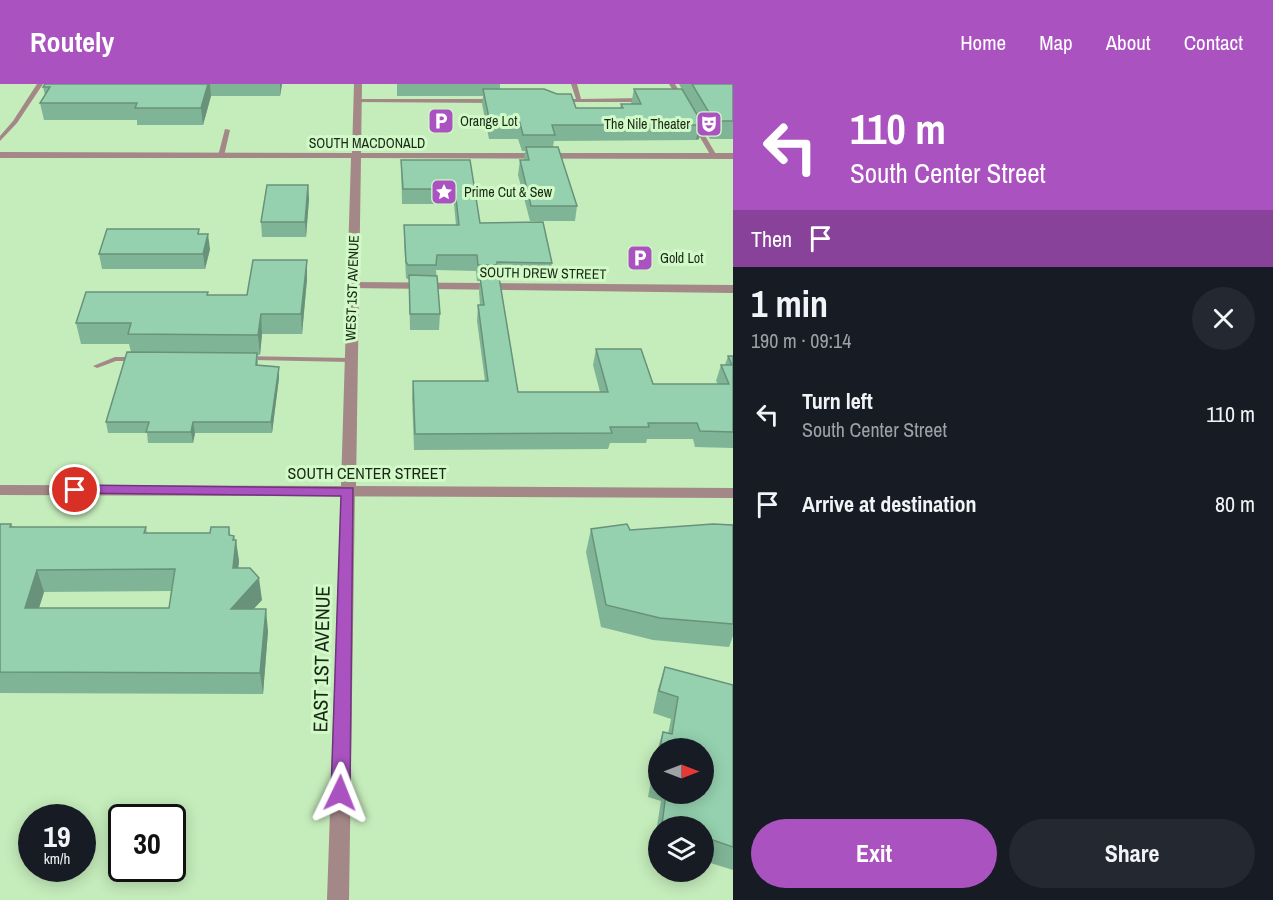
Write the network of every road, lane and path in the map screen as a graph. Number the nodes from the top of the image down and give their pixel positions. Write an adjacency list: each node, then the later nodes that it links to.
1 (40, 84): 15 (lane)
2 (358, 84): 5 (street, WEST 1ST AVENUE)
3 (574, 84): 11 (lane)
4 (672, 84): 8 (lane)
5 (358, 100): 9 (lane); 20 (street, WEST 1ST AVENUE)
6 (649, 100): 11 (lane)
7 (671, 100): 8 (lane)
8 (682, 100): 12 (lane)
9 (504, 101)
10 (558, 101): 11 (lane)
11 (579, 101)
12 (687, 110)
13 (693, 120): 18 (lane)
14 (227, 130): 17 (lane)
15 (0, 139)
16 (0, 155): 17 (street, SOUTH MACDONALD)
17 (221, 156): 20 (street, SOUTH MACDONALD)
18 (714, 156): 19 (street, SOUTH MACDONALD); 20 (street, SOUTH MACDONALD)
19 (733, 156)
20 (356, 157): 21 (street, WEST 1ST AVENUE)
21 (352, 286): 22 (street, SOUTH DREW STREET); 25 (street, WEST 1ST AVENUE)
22 (733, 289)
23 (150, 358): 26 (lane)
24 (243, 358): 25 (lane)
25 (350, 360): 28 (street, WEST 1ST AVENUE)
26 (97, 366)
27 (0, 490): 28 (street, SOUTH CENTER STREET)
28 (348, 491): 29 (street, SOUTH CENTER STREET); 30 (street, EAST 1ST AVENUE)
29 (733, 493)
30 (338, 900)

